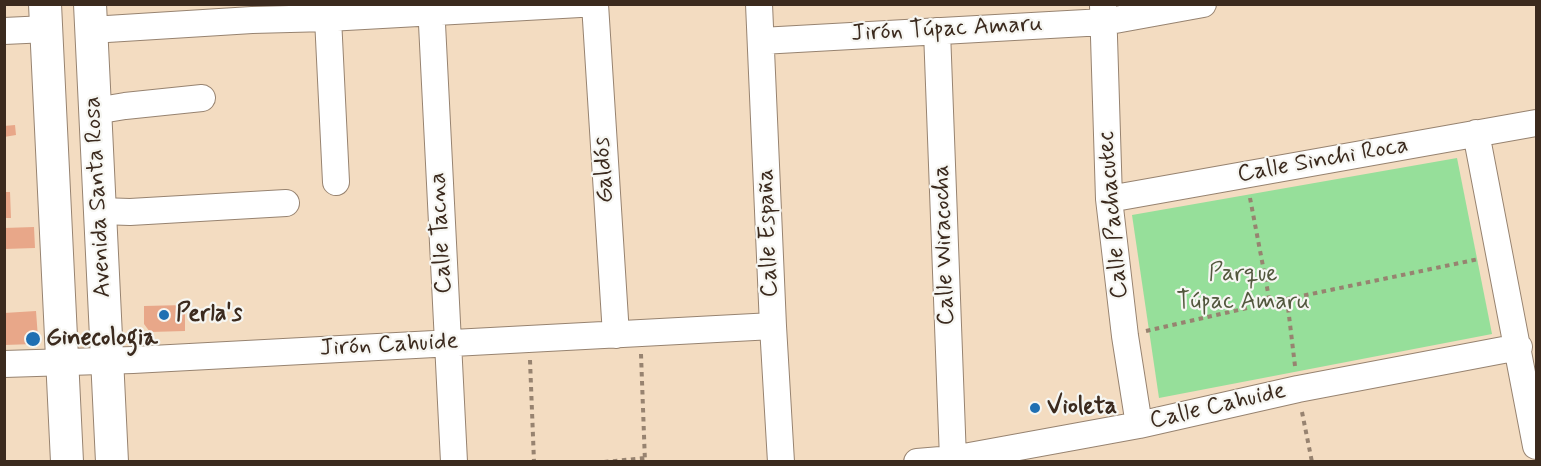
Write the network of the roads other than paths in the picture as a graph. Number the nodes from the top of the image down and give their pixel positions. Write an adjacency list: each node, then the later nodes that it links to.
1 (580, 4): 5 (street)
2 (595, 4): 22 (street, Galdós)
3 (759, 4): 12 (street, Calle España)
4 (1203, 4): 6 (street, Jirón Túpac Amaru)
5 (432, 9): 9 (street); 23 (street, Calle Tacna)
6 (1104, 13): 11 (street, Jirón Túpac Amaru); 18 (street, Calle Pachacutec)
7 (46, 17): 10 (street); 26 (main road, Avenida Santa Rosa)
8 (90, 17): 9 (street); 14 (main road, Avenida Santa Rosa)
9 (328, 18): 17 (street)
10 (4, 31)
11 (937, 31): 12 (street, Jirón Túpac Amaru); 30 (street, Calle Wiracocha)
12 (761, 41): 21 (street, Calle España)
13 (202, 98): 14 (street)
14 (95, 111): 20 (main road, Avenida Santa Rosa)
15 (1536, 123): 16 (street, Calle Sinchi Roca)
16 (1476, 133): 18 (street, Calle Sinchi Roca); 24 (street)
17 (336, 182)
18 (1109, 199): 28 (street, Calle Pachacutec)
19 (286, 203): 20 (street)
20 (100, 211): 25 (main road, Avenida Santa Rosa)
21 (773, 326): 22 (street, Jirón Cahuide); 34 (street, Calle España)
22 (628, 334): 23 (street, Jirón Cahuide)
23 (447, 343): 25 (street, Jirón Cahuide); 33 (street, Calle Tacna)
24 (1519, 347): 28 (street, Calle Cahuide); 29 (street)
25 (107, 361): 26 (street, Jirón Cahuide); 32 (main road, Avenida Santa Rosa)
26 (62, 362): 27 (street, Jirón Cahuide); 31 (main road, Avenida Santa Rosa)
27 (4, 364)
28 (1139, 425): 30 (street, Calle Cahuide)
29 (1536, 446)
30 (953, 459): 35 (street, Calle Cahuide)
31 (67, 462)
32 (112, 462)
33 (454, 462)
34 (781, 462)
35 (917, 462)

